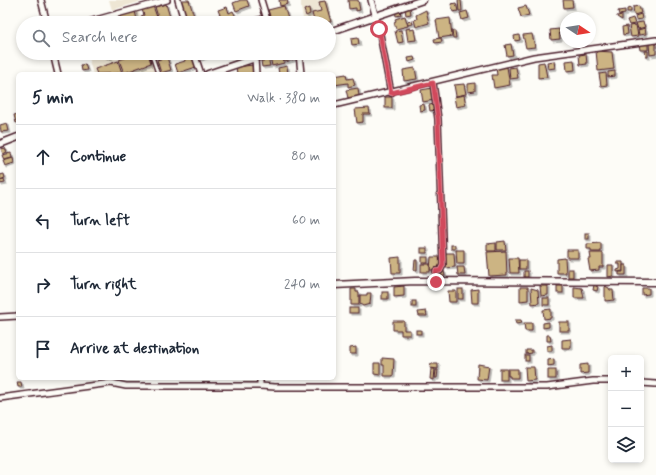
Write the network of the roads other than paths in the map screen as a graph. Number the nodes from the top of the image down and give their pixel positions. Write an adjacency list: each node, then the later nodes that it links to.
1 (41, 0): 7 (street)
2 (167, 0): 8 (street)
3 (178, 0): 9 (street)
4 (261, 0): 10 (street)
5 (371, 0): 11 (street)
6 (423, 0): 11 (street)
7 (44, 16)
8 (110, 16)
9 (183, 16)
10 (266, 16)
11 (376, 16): 12 (street); 27 (street)
12 (336, 30)
13 (656, 40): 26 (street)
14 (55, 60): 20 (street)
15 (153, 60): 21 (lane)
16 (196, 60): 22 (street)
17 (249, 60): 23 (street)
18 (255, 60): 24 (street)
19 (300, 60): 25 (street)
20 (58, 72)
21 (157, 72)
22 (200, 72)
23 (214, 72)
24 (256, 72)
25 (301, 72)
26 (433, 83): 27 (street); 31 (street)
27 (391, 93): 28 (street)
28 (336, 106)
29 (16, 138): 30 (street)
30 (0, 144)
31 (436, 282): 32 (street); 33 (street)
32 (656, 282)
33 (336, 285)
34 (16, 316): 35 (street)
35 (0, 317)
36 (260, 380): 41 (street)
37 (111, 381): 41 (street); 42 (street)
38 (608, 381): 41 (street)
39 (644, 383): 40 (street)
40 (656, 384)
41 (260, 386)
42 (0, 398)

